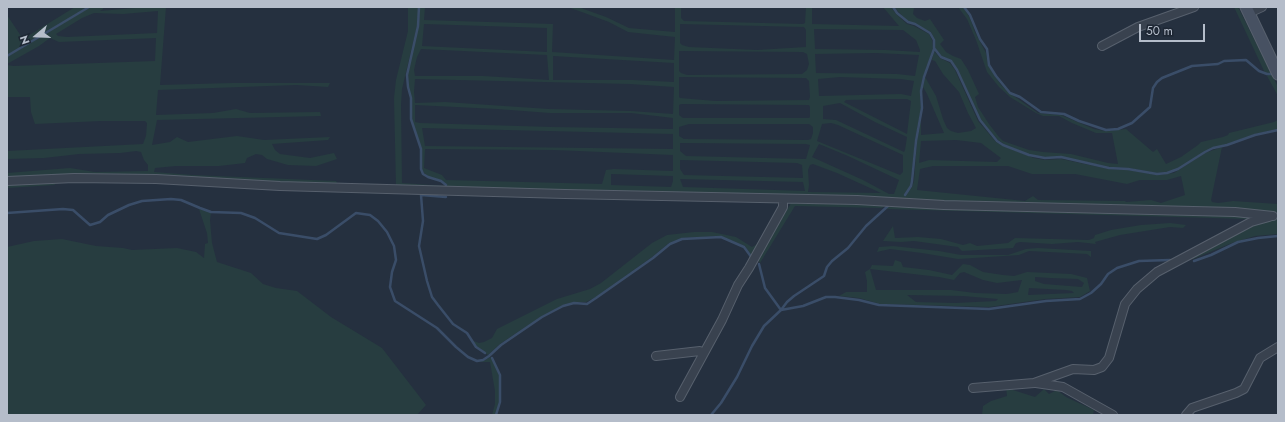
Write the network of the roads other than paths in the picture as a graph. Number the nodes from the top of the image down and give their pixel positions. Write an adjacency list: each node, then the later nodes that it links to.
1 (1194, 7): 4 (street)
2 (1262, 7): 3 (street)
3 (1247, 10): 5 (street)
4 (1102, 46)
5 (1278, 74)
6 (7, 181): 7 (street)
7 (783, 200): 8 (street); 10 (street)
8 (1276, 216): 12 (street)
9 (1278, 348): 16 (street)
10 (704, 353): 11 (street); 14 (street)
11 (656, 356)
12 (1034, 383): 13 (street); 15 (street)
13 (973, 388)
14 (680, 397)
15 (1113, 415)
16 (1186, 415)

